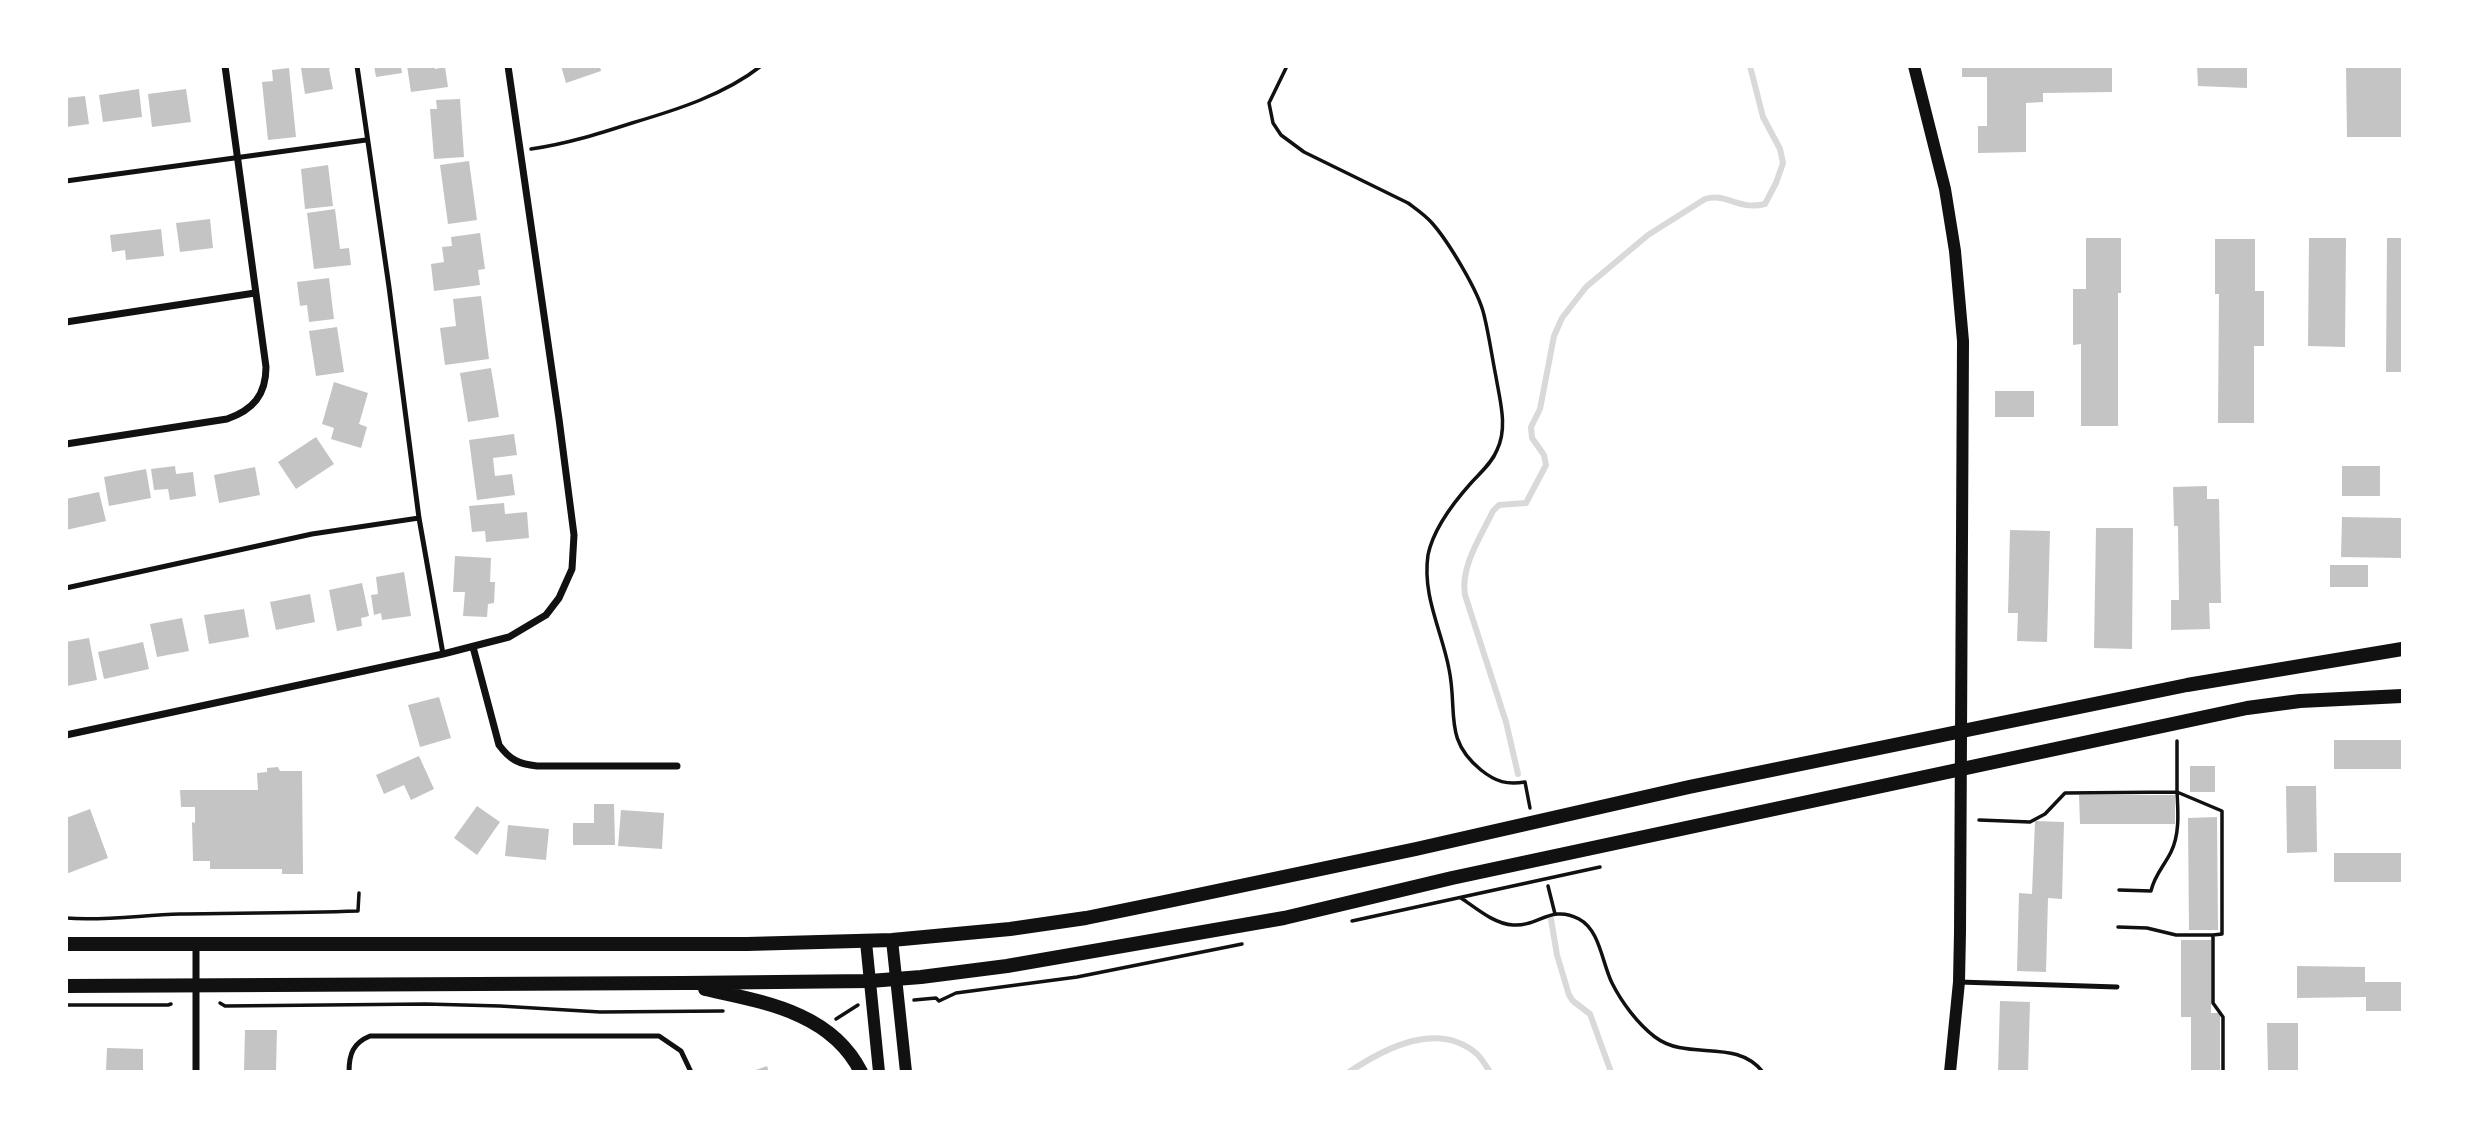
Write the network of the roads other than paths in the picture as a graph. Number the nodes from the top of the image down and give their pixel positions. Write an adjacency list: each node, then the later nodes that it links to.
1 (225, 66): 6 (street)
2 (357, 66): 5 (lane)
3 (508, 66): 13 (street)
4 (1914, 66): 17 (street)
5 (366, 140): 6 (lane); 11 (lane)
6 (237, 158): 7 (lane); 8 (street)
7 (66, 181)
8 (255, 293): 9 (street); 10 (street)
9 (66, 322)
10 (66, 444)
11 (419, 518): 12 (lane); 15 (lane)
12 (66, 588)
13 (473, 647): 15 (street); 19 (street)
14 (2403, 649): 17 (main road)
15 (443, 654): 18 (street)
16 (2403, 696): 20 (main road)
17 (1960, 732): 20 (street); 21 (main road)
18 (66, 735)
19 (677, 766)
20 (1960, 769): 25 (main road); 27 (street)
21 (892, 940): 22 (main road); 25 (street)
22 (866, 942): 23 (main road); 26 (street)
23 (196, 943): 24 (main road); 29 (street)
24 (66, 944)
25 (895, 979): 26 (main road); 37 (street)
26 (870, 981): 28 (main road); 36 (street)
27 (1959, 982): 31 (lane); 38 (street)
28 (683, 983): 29 (main road); 35 (main road)
29 (195, 984): 30 (main road); 32 (street)
30 (66, 986)
31 (2117, 987)
32 (196, 1072)
33 (349, 1072): 34 (lane)
34 (691, 1072)
35 (861, 1072)
36 (879, 1072)
37 (906, 1072)
38 (1950, 1072)

